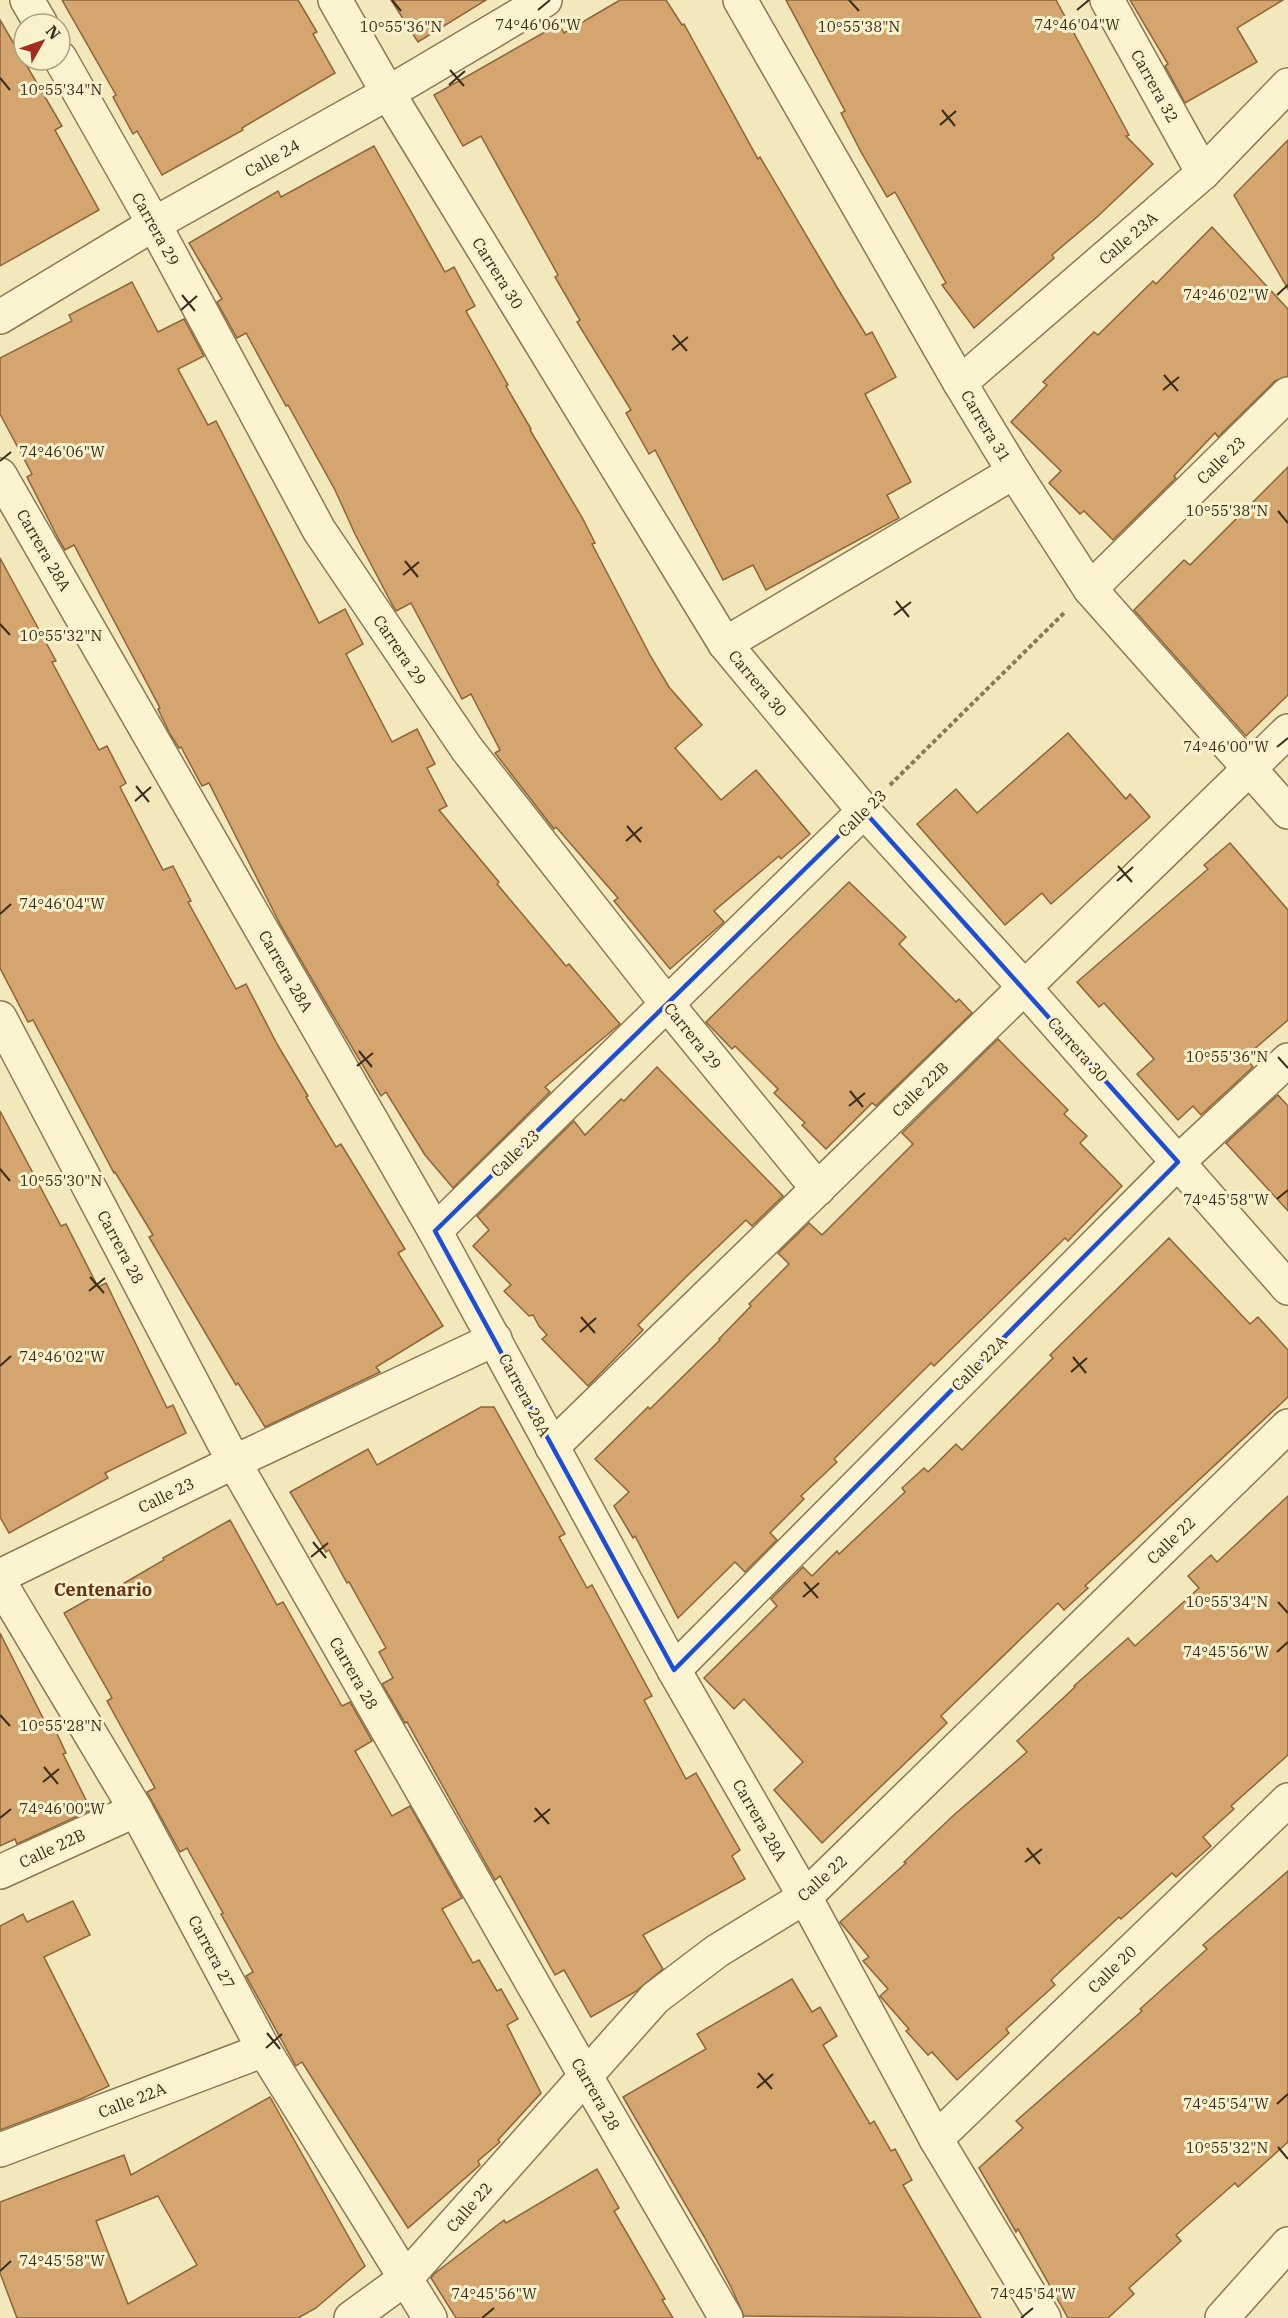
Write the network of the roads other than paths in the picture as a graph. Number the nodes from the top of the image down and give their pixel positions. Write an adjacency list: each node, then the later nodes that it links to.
1 (335, 0): 7 (street, Carrera 30)
2 (545, 0): 7 (street, Calle 24)
3 (740, 0): 11 (street, Carrera 31)
4 (1107, 0): 8 (street, Carrera 32)
5 (68, 72): 9 (street, Carrera 29)
6 (1288, 85): 8 (street, Calle 23A)
7 (388, 93): 9 (street, Calle 24); 16 (street, Carrera 30)
8 (1203, 173): 11 (street, Calle 23A)
9 (154, 224): 10 (street, Calle 24); 22 (street, Carrera 29)
10 (0, 317)
11 (960, 383): 13 (street, Carrera 31)
12 (1288, 394): 15 (street, Calle 23)
13 (1014, 472): 15 (street, Carrera 31); 16 (street)
14 (0, 475): 27 (street, Carrera 28A)
15 (1090, 589): 18 (street, Carrera 31)
16 (725, 644): 19 (street, Carrera 30)
17 (1288, 732): 18 (street, Calle 22B)
18 (1250, 769): 20 (street, Carrera 31); 21 (street, Calle 22B)
19 (864, 811): 21 (street, Carrera 30); 22 (street, Calle 23)
20 (1288, 812)
21 (1024, 988): 25 (street, Carrera 30); 26 (street, Calle 22B)
22 (667, 1004): 26 (street, Carrera 29); 27 (street, Calle 23)
23 (0, 1018): 32 (street, Carrera 28)
24 (1288, 1060): 25 (street, Calle 22A)
25 (1178, 1162): 28 (street, Carrera 30); 35 (street, Calle 22A)
26 (818, 1189): 31 (street, Calle 22B)
27 (435, 1231): 29 (street, Carrera 28A)
28 (1288, 1288)
29 (495, 1339): 31 (street, Carrera 28A); 32 (street, Calle 23)
30 (1288, 1426): 39 (street, Calle 22)
31 (552, 1447): 35 (street, Carrera 28A)
32 (234, 1462): 33 (street, Calle 23); 41 (street, Carrera 28)
33 (0, 1576)
34 (0, 1583): 37 (street, Carrera 27)
35 (674, 1670): 39 (street, Carrera 28A)
36 (1288, 1800): 42 (street, Calle 20)
37 (136, 1810): 38 (street, Calle 22B); 40 (street, Carrera 27)
38 (0, 1872)
39 (805, 1897): 41 (street, Calle 22); 42 (street, Carrera 28A)
40 (264, 2050): 43 (street, Calle 22A); 45 (street, Carrera 27)
41 (585, 2075): 45 (street, Calle 22); 48 (street, Carrera 28)
42 (936, 2139): 49 (street, Carrera 28A)
43 (0, 2150)
44 (1288, 2244): 50 (street)
45 (406, 2278): 46 (street, Calle 22); 47 (street, Carrera 27)
46 (351, 2318)
47 (430, 2318)
48 (726, 2318)
49 (1044, 2318)
50 (1222, 2318)

